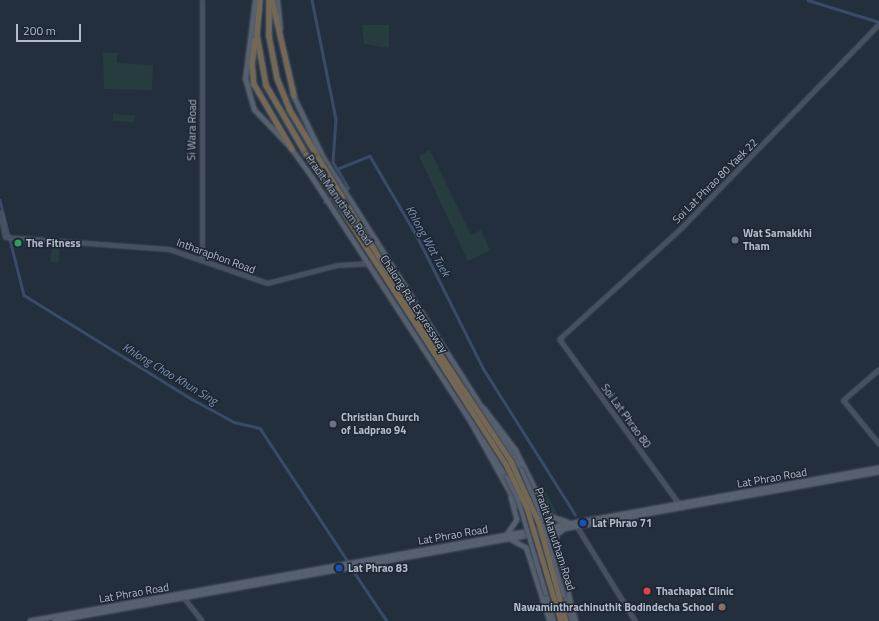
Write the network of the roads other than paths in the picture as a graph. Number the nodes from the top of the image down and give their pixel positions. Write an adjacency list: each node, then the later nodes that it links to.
1 (202, 0): 15 (street, Si Wara Road)
2 (256, 0): 10 (main road, Pradit Manutham Road)
3 (260, 0): 8 (highway, Chalong Rat Expressway)
4 (269, 0): 49 (highway, Chalong Rat Expressway, bridge)
5 (272, 0): 9 (highway)
6 (278, 0): 9 (main road, Pradit Manutham Road)
7 (879, 24): 18 (street, Soi Lat Phrao 80 Yaek 22)
8 (257, 34): 10 (highway); 48 (highway, Chalong Rat Expressway, bridge)
9 (294, 95): 12 (main road, Pradit Manutham Road)
10 (292, 149): 13 (main road, Pradit Manutham Road)
11 (0, 212): 15 (street, Intharaphon Road)
12 (362, 220): 13 (main road); 14 (main road, Pradit Manutham Road)
13 (348, 230): 16 (main road, Pradit Manutham Road)
14 (373, 238): 17 (main road); 20 (main road, Pradit Manutham Road)
15 (202, 260): 16 (street, Intharaphon Road)
16 (370, 263): 17 (main road, Pradit Manutham Road)
17 (373, 268): 21 (main road, Pradit Manutham Road)
18 (559, 339): 28 (street, Soi Lat Phrao 80)
19 (879, 368): 22 (street)
20 (478, 402): 25 (main road); 50 (main road, Pradit Manutham Road, bridge)
21 (462, 405): 26 (main road); 47 (main road, Pradit Manutham Road, bridge)
22 (879, 444)
23 (879, 468): 27 (main road, Lat Phrao Road)
24 (879, 472): 27 (main road, Lat Phrao Road)
25 (533, 482): 26 (main road); 29 (main road)
26 (507, 488): 34 (main road)
27 (739, 495): 28 (main road, Lat Phrao Road); 30 (main road, Lat Phrao Road)
28 (679, 504): 29 (main road, Lat Phrao Road)
29 (572, 522): 31 (main road, Lat Phrao Road)
30 (577, 527): 32 (main road, Lat Phrao Road); 52 (street)
31 (538, 528): 33 (main road, Lat Phrao Road); 35 (main road)
32 (571, 528): 35 (main road, Lat Phrao Road); 38 (main road)
33 (530, 530): 34 (main road, Lat Phrao Road); 36 (main road)
34 (506, 534): 41 (main road, Lat Phrao Road)
35 (539, 534): 36 (main road, Lat Phrao Road)
36 (531, 535): 37 (main road, Lat Phrao Road)
37 (505, 540): 39 (main road); 40 (main road, Lat Phrao Road)
38 (561, 566): 39 (main road); 51 (main road)
39 (534, 572): 46 (main road)
40 (184, 598): 41 (main road, Lat Phrao Road); 45 (street)
41 (160, 600): 42 (main road, Lat Phrao Road)
42 (62, 618): 43 (main road, Lat Phrao Road); 44 (main road, Lat Phrao Road)
43 (30, 621)
44 (55, 621)
45 (202, 621)
46 (550, 621)
47 (554, 621)
48 (561, 621)
49 (566, 621)
50 (572, 621)
51 (576, 621)
52 (635, 621)

